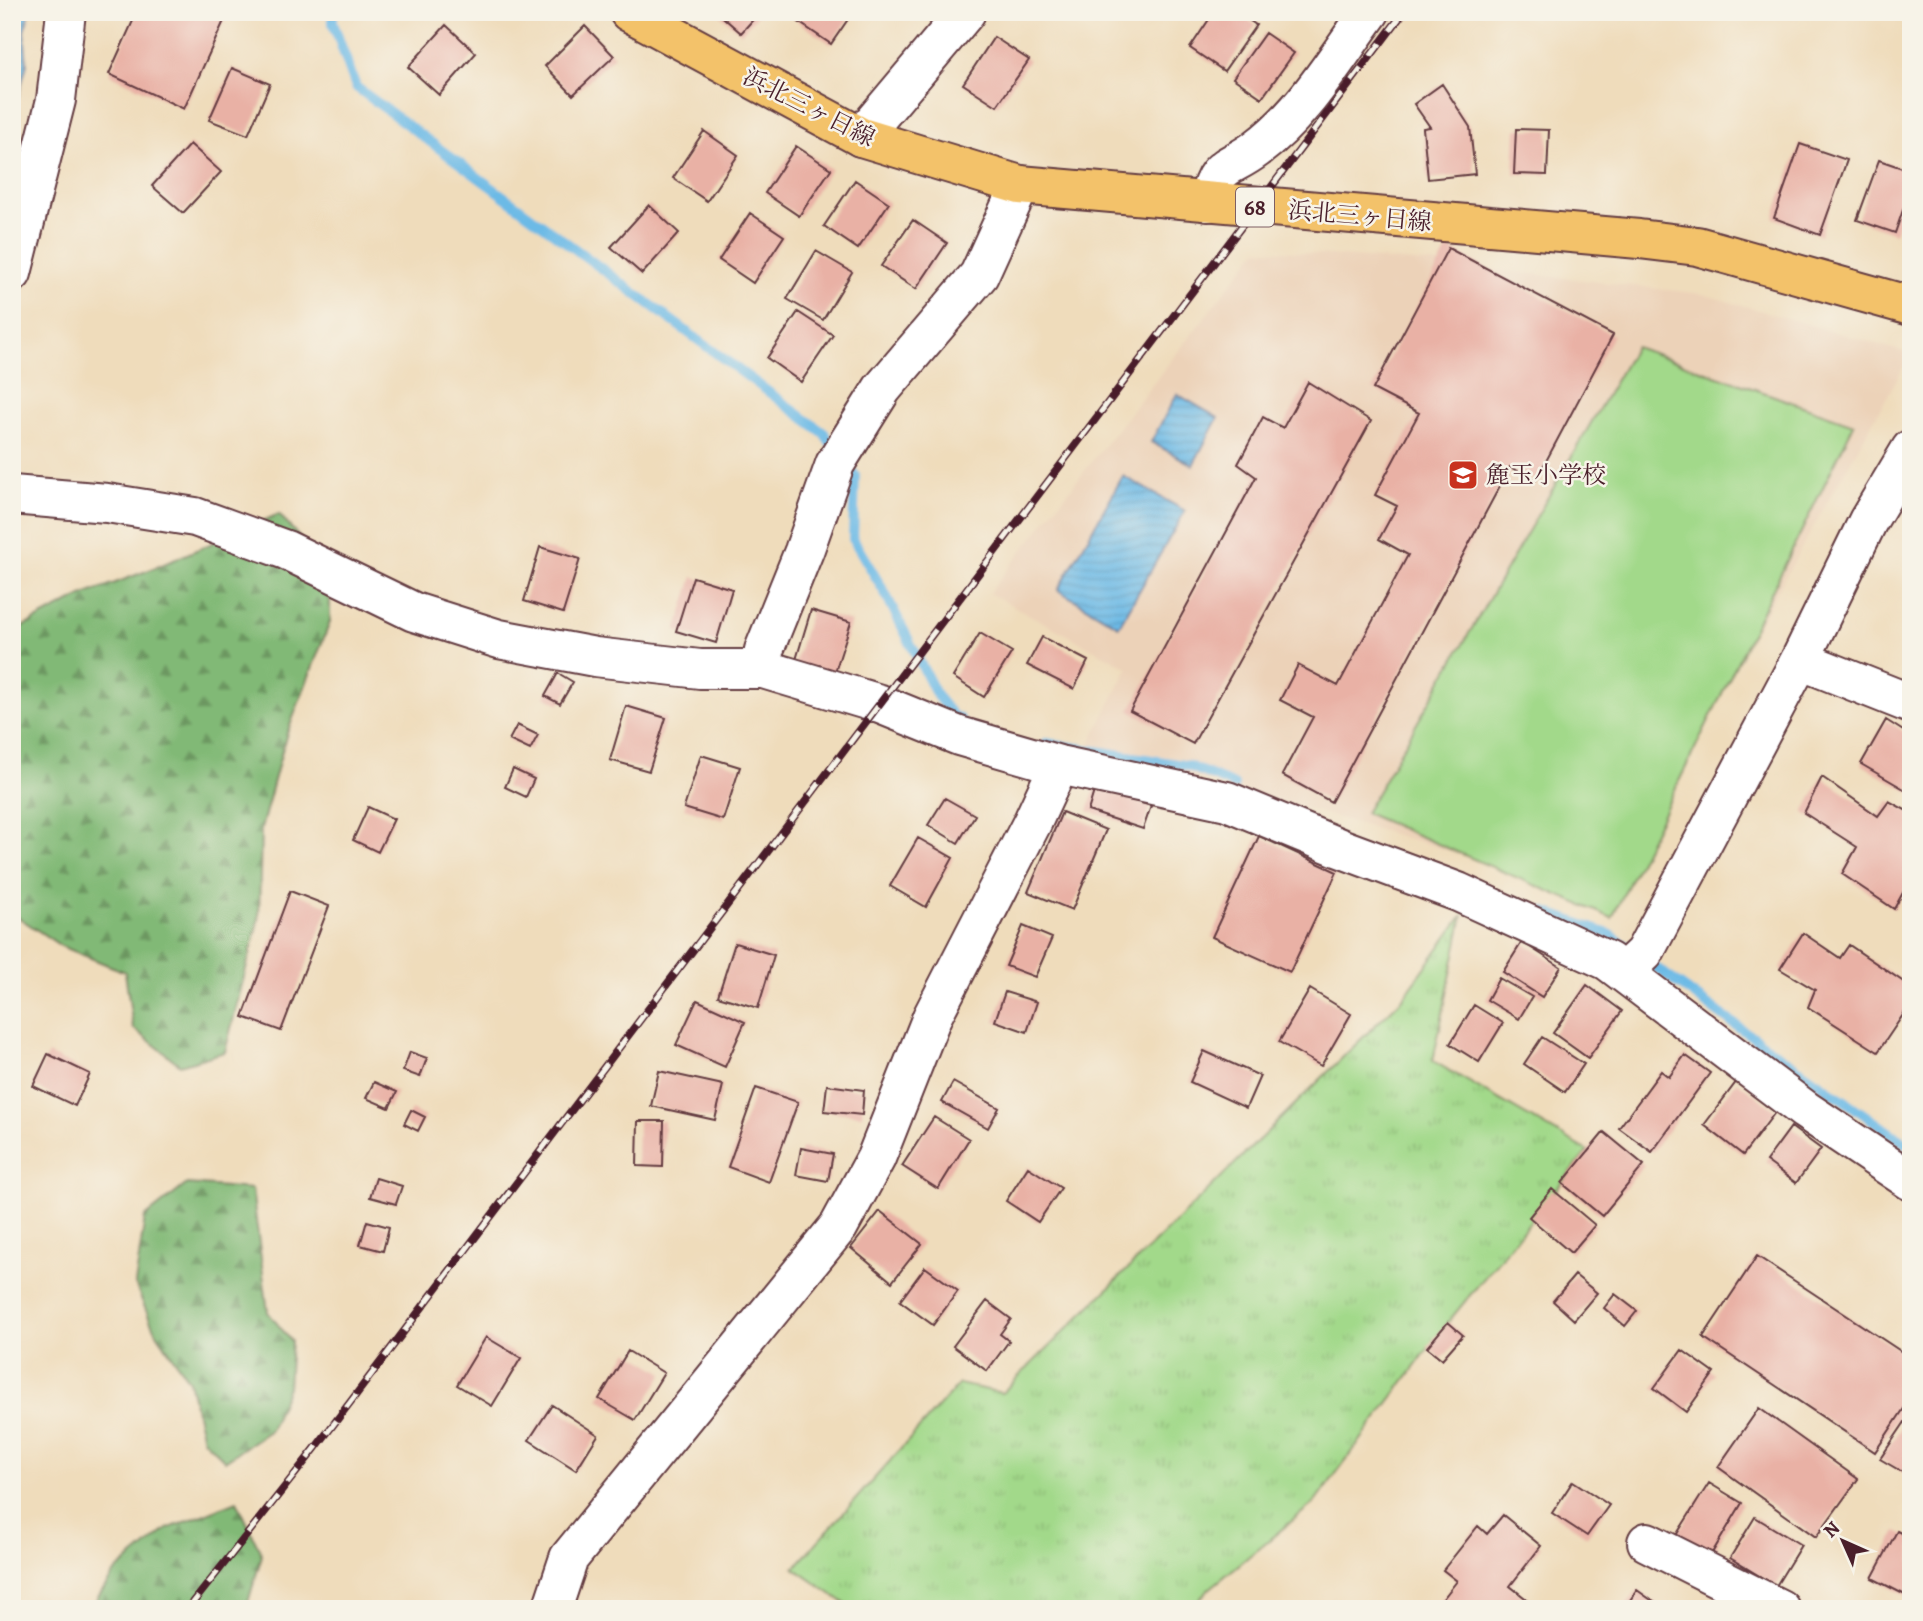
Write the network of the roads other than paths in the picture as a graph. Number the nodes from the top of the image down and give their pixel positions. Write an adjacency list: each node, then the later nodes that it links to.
1 (66, 12): 8 (street)
2 (629, 12): 5 (main road, 浜北三ヶ日線 / 68)
3 (966, 12): 5 (street)
4 (1370, 12): 7 (street)
5 (861, 137): 6 (main road, 浜北三ヶ日線 / 68)
6 (1020, 185): 7 (main road, 浜北三ヶ日線 / 68); 13 (street)
7 (1208, 202): 9 (main road, 浜北三ヶ日線 / 68)
8 (12, 273)
9 (1911, 306)
10 (1911, 449): 12 (street)
11 (12, 495): 13 (street)
12 (1800, 660): 14 (street); 16 (street)
13 (763, 669): 15 (street)
14 (1911, 704)
15 (1059, 765): 16 (street); 19 (street)
16 (1632, 964): 17 (street)
17 (1911, 1181)
18 (1647, 1542): 20 (street)
19 (552, 1609)
20 (1780, 1609)

